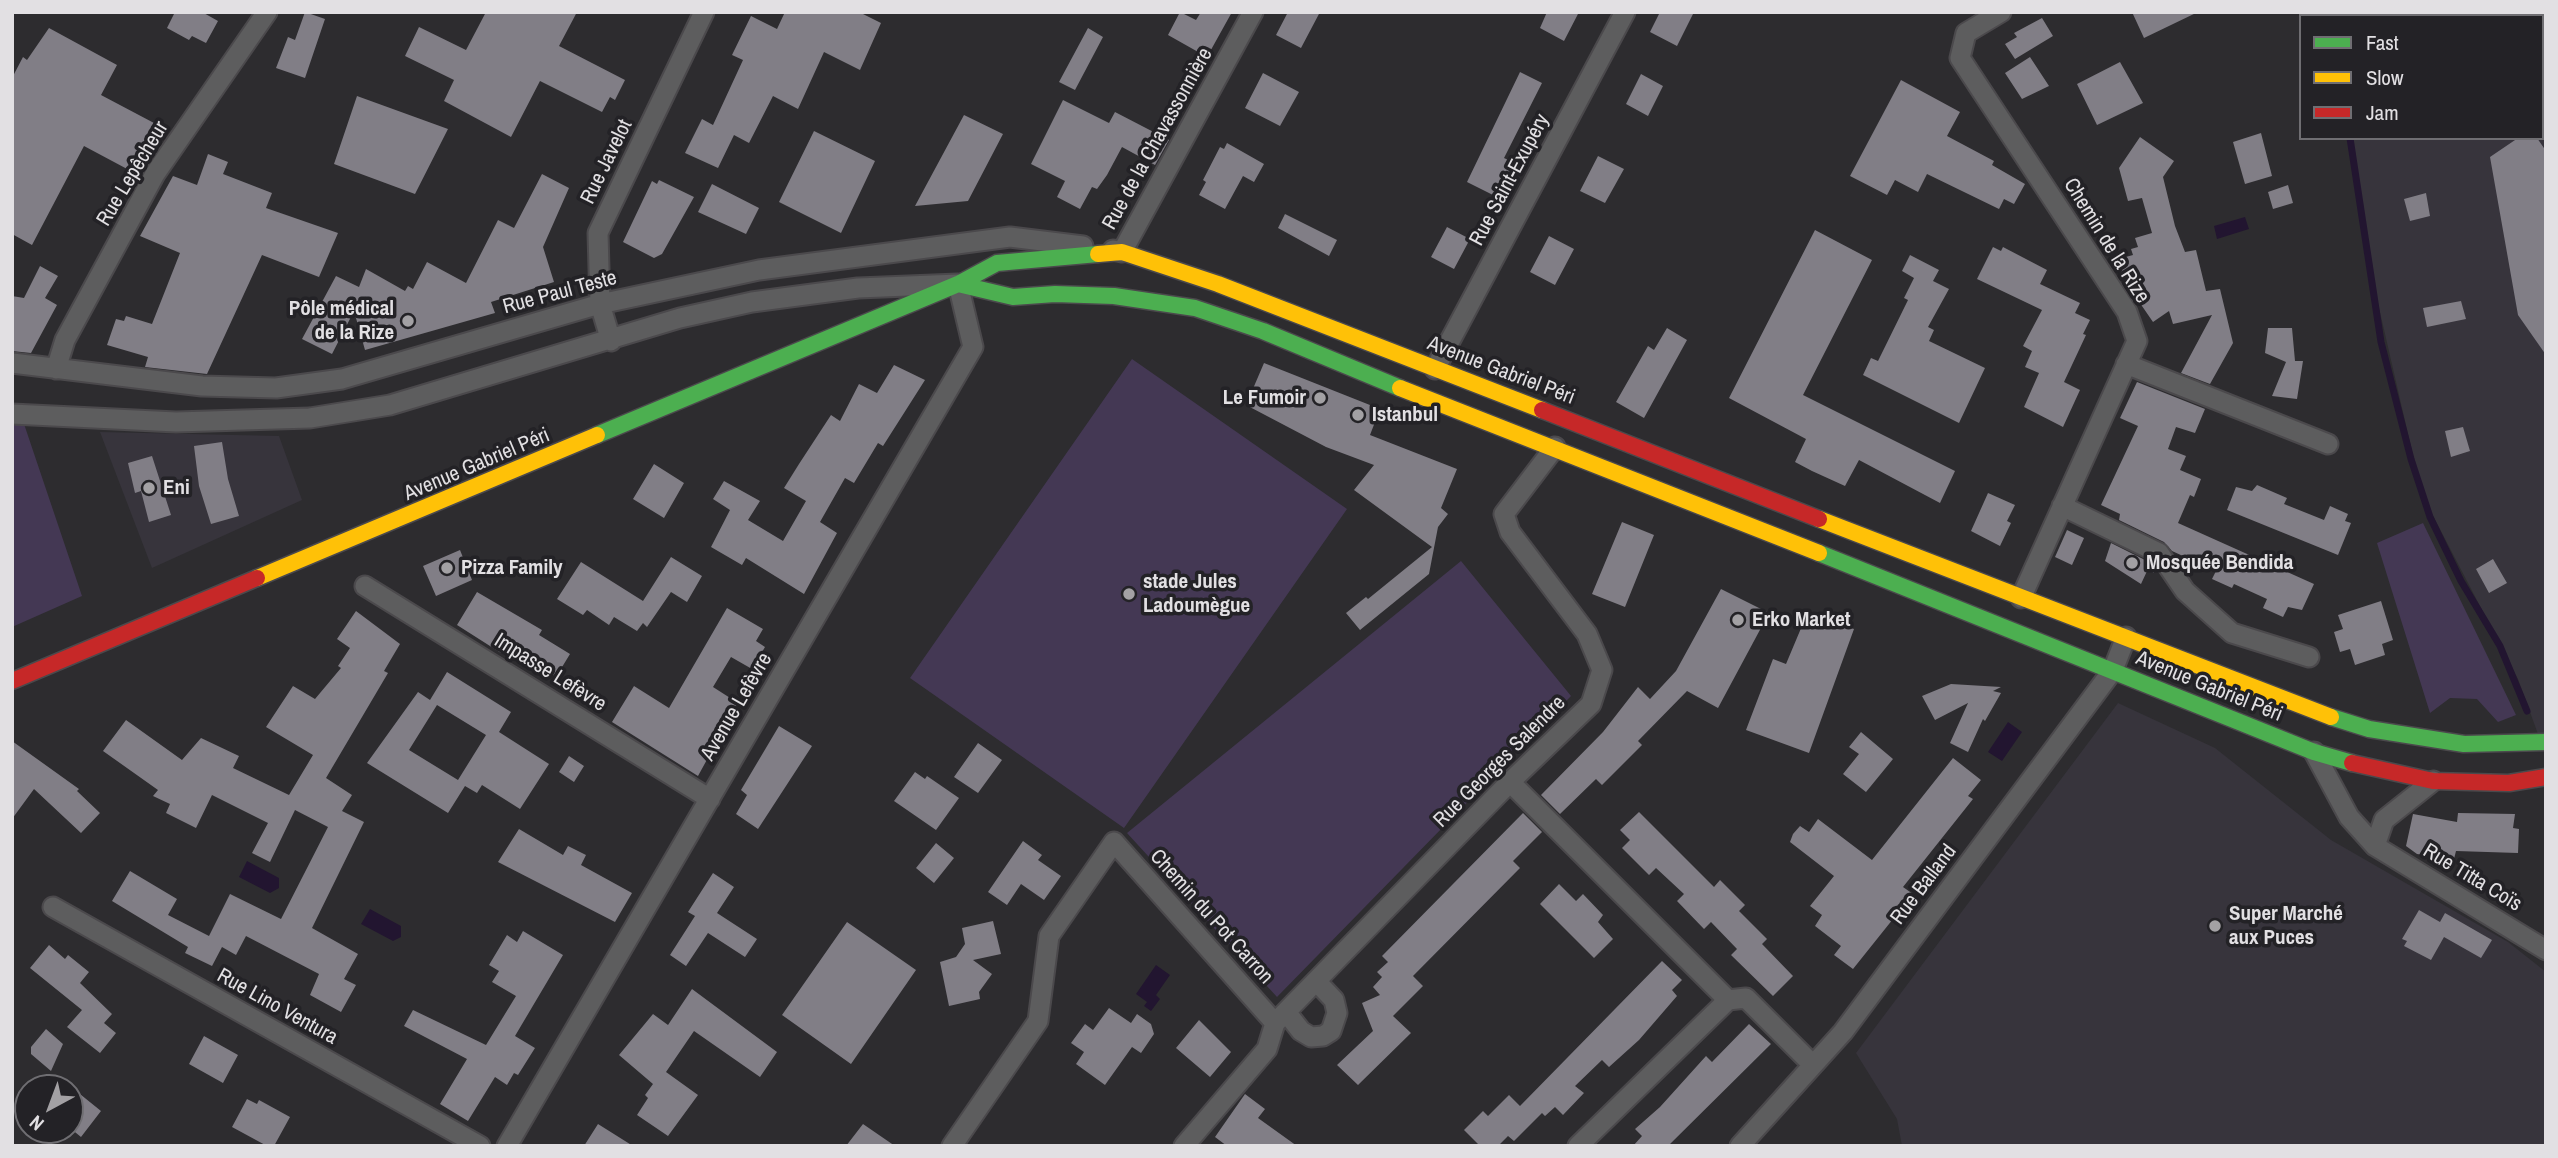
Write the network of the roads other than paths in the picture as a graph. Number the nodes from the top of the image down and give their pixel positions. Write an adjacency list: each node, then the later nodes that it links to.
1 (267, 12): 12 (street, Rue Lepêcheur)
2 (704, 12): 8 (street, Rue Javelot)
3 (1253, 12): 6 (street, Rue de la Chavassonnière)
4 (1625, 12): 13 (street, Rue Saint-Exupéry)
5 (2001, 12): 11 (street, Chemin de la Rize)
6 (1122, 251): 7 (main road, Avenue Gabriel Péri); 8 (street, Rue Paul Teste); 13 (main road, Avenue Gabriel Péri)
7 (958, 284): 9 (street); 16 (main road, Avenue Gabriel Péri); 24 (main road, Avenue Gabriel Péri); 30 (street, Avenue Lefèvre)
8 (600, 304): 9 (street, Rue Javelot); 12 (street, Rue Paul Teste)
9 (611, 341): 14 (street)
10 (12, 363): 12 (street, Rue Paul Teste)
11 (2126, 363): 15 (street); 17 (street, Chemin de la Rize)
12 (56, 369)
13 (1435, 369): 20 (main road, Avenue Gabriel Péri)
14 (12, 414)
15 (2328, 444)
16 (1555, 447): 18 (main road, Avenue Gabriel Péri); 29 (street, Rue Georges Salendre)
17 (2062, 506): 20 (street, Chemin de la Rize); 22 (street)
18 (1870, 574): 20 (main road, Avenue Gabriel Péri); 23 (main road, Avenue Gabriel Péri)
19 (365, 586): 30 (street, Impasse Lefèvre)
20 (2021, 597): 21 (main road, Avenue Gabriel Péri)
21 (2126, 637): 23 (street, Rue Balland); 25 (main road, Avenue Gabriel Péri)
22 (2309, 657)
23 (2113, 670): 26 (main road, Avenue Gabriel Péri); 37 (street, Rue Balland)
24 (12, 681)
25 (2540, 742)
26 (2314, 751): 28 (main road, Avenue Gabriel Péri); 31 (street, Rue Titta Coïs)
27 (2546, 778): 28 (main road, Avenue Gabriel Péri)
28 (2433, 781): 31 (street)
29 (1510, 782): 34 (street, Rue Georges Salendre); 35 (street)
30 (710, 799): 39 (street, Avenue Lefèvre)
31 (2375, 846): 33 (street, Rue Titta Coïs)
32 (52, 907): 38 (street, Rue Lino Ventura)
33 (2546, 950)
34 (1316, 981): 36 (street, Rue Georges Salendre); 36 (street)
35 (1728, 1000): 37 (street); 42 (street)
36 (1281, 1017): 40 (street, Chemin du Pot Carron); 41 (street)
37 (1813, 1065): 43 (street, Rue Balland)
38 (480, 1146)
39 (507, 1146)
40 (952, 1146)
41 (1184, 1146)
42 (1578, 1146)
43 (1740, 1146)

